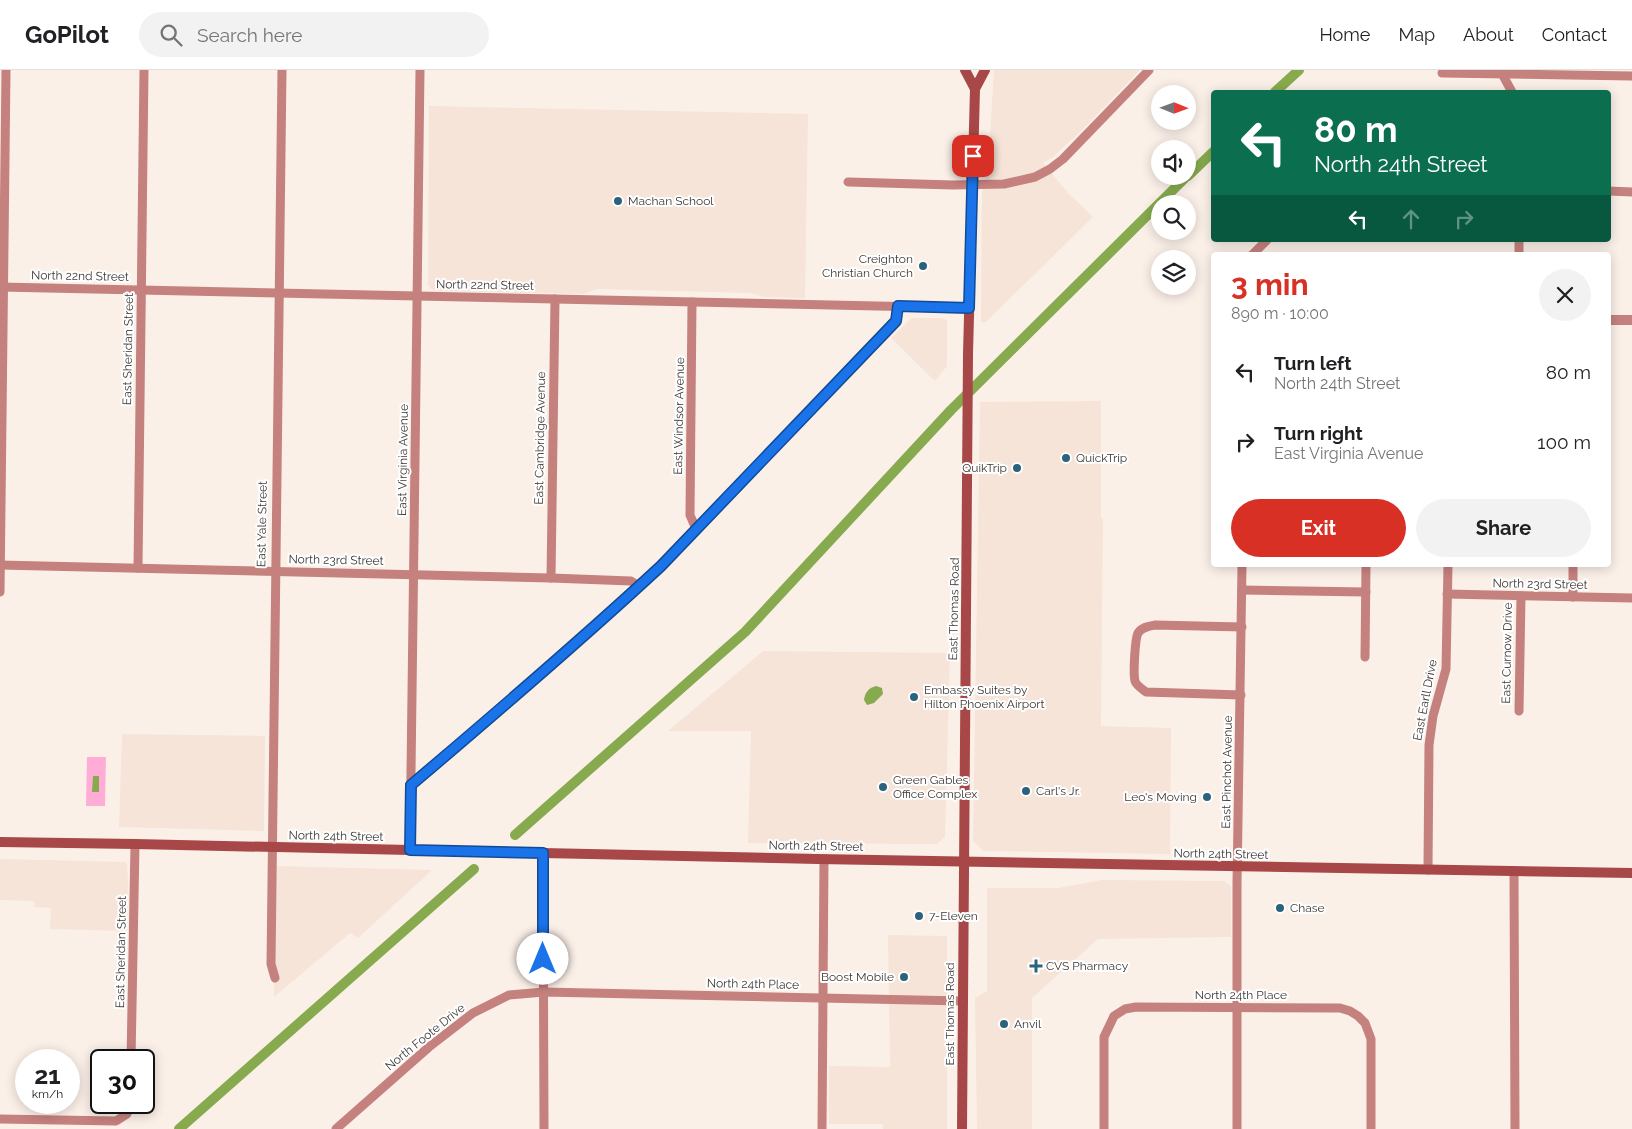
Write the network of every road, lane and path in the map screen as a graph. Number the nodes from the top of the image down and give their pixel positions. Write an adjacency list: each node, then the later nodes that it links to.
1 (6, 70): 19 (street)
2 (144, 70): 20 (street, East Sheridan Street)
3 (282, 70): 21 (street, East Yale Street)
4 (420, 70): 22 (street, East Virginia Avenue)
5 (965, 70): 11 (main road, East Thomas Road)
6 (985, 70): 11 (main road, East Thomas Road)
7 (1149, 70): 14 (street)
8 (1501, 72): 9 (street); 10 (street); 12 (street)
9 (1442, 73)
10 (1632, 76)
11 (975, 90): 14 (main road, East Thomas Road)
12 (1511, 90)
13 (848, 182): 14 (street)
14 (972, 185): 26 (main road, East Thomas Road)
15 (1611, 191): 16 (street)
16 (1632, 192)
17 (1265, 242): 18 (street)
18 (1255, 252)
19 (2, 287): 20 (street, North 22nd Street); 30 (street)
20 (142, 290): 21 (street, North 22nd Street); 35 (street, East Sheridan Street)
21 (278, 293): 22 (street, North 22nd Street); 36 (street, East Yale Street)
22 (418, 296): 23 (street, North 22nd Street); 37 (street, East Virginia Avenue)
23 (554, 299): 24 (street, North 22nd Street); 38 (street, East Cambridge Avenue)
24 (692, 302): 25 (street, North 22nd Street); 29 (street, East Windsor Avenue)
25 (898, 306): 26 (street, North 22nd Street); 29 (street)
26 (969, 308): 58 (main road, East Thomas Road)
27 (1611, 320): 28 (street)
28 (1632, 320)
29 (696, 529): 39 (street)
30 (0, 564): 35 (street, North 23rd Street); 41 (street)
31 (1242, 567): 40 (street, East Pinchot Avenue)
32 (1366, 567): 42 (street)
33 (1448, 567): 43 (street, East Earll Drive)
34 (1573, 567): 45 (street)
35 (138, 568): 36 (street, North 23rd Street)
36 (274, 571): 37 (street, North 23rd Street); 54 (street, East Yale Street)
37 (413, 574): 38 (street, North 23rd Street); 51 (street, East Virginia Avenue)
38 (551, 578): 39 (street, North 23rd Street)
39 (639, 586): 51 (street)
40 (1242, 590): 42 (street); 47 (street, East Pinchot Avenue)
41 (0, 592)
42 (1366, 592): 48 (street)
43 (1447, 594): 44 (street, North 23rd Street); 60 (street, East Earll Drive)
44 (1521, 596): 45 (street, North 23rd Street); 50 (street, East Curnow Drive)
45 (1573, 597): 46 (street, North 23rd Street)
46 (1632, 598)
47 (1242, 627): 49 (street, East Pinchot Avenue); 49 (street)
48 (1365, 657)
49 (1241, 695): 59 (street, East Pinchot Avenue)
50 (1519, 712)
51 (411, 785): 55 (street, East Virginia Avenue)
52 (0, 842): 53 (main road, North 24th Street)
53 (135, 844): 54 (main road, North 24th Street); 68 (street, East Sheridan Street)
54 (272, 847): 55 (main road, North 24th Street); 63 (street, East Yale Street)
55 (410, 850): 56 (main road, North 24th Street)
56 (543, 853): 57 (main road, North 24th Street); 64 (street)
57 (824, 859): 58 (main road, North 24th Street); 65 (street)
58 (964, 861): 59 (main road, North 24th Street); 66 (main road, East Thomas Road)
59 (1238, 866): 60 (main road, North 24th Street); 67 (street, East Pinchot Avenue)
60 (1428, 870): 61 (main road, North 24th Street)
61 (1514, 871): 62 (main road, North 24th Street); 78 (street)
62 (1632, 873)
63 (275, 978)
64 (544, 992): 65 (street, North 24th Place); 71 (street, North Foote Drive); 72 (street)
65 (823, 998): 66 (street, North 24th Place); 73 (street)
66 (963, 1000): 74 (main road, East Thomas Road)
67 (1238, 1008): 75 (street, North 24th Place); 76 (street, East Pinchot Avenue); 77 (street, North 24th Place)
68 (131, 1049)
69 (127, 1114): 70 (street)
70 (0, 1119)
71 (336, 1129)
72 (544, 1129)
73 (822, 1129)
74 (962, 1129)
75 (1104, 1129)
76 (1237, 1129)
77 (1372, 1129)
78 (1515, 1129)

